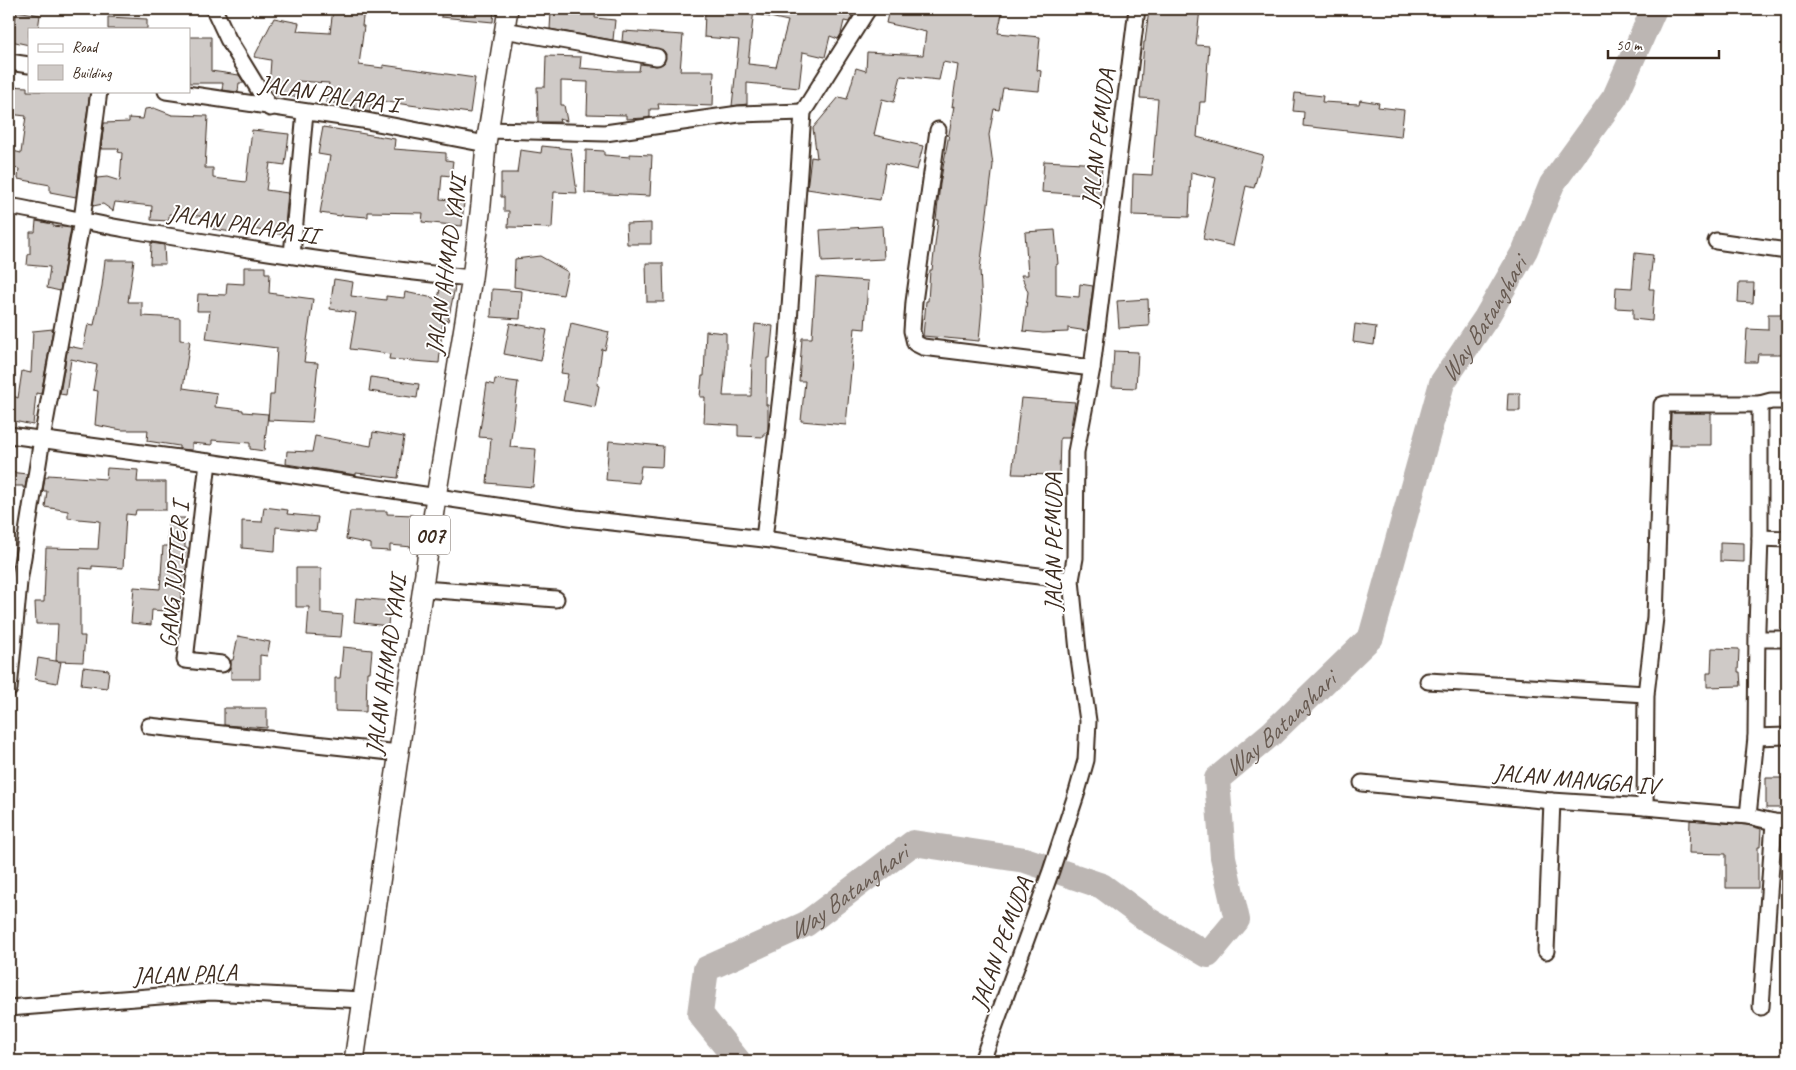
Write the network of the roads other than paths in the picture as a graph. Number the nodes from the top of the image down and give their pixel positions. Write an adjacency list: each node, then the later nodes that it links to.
1 (214, 9): 11 (street)
2 (508, 9): 5 (main road, JALAN AHMAD YANI / 007)
3 (868, 9): 13 (street)
4 (1137, 9): 22 (street, JALAN PEMUDA)
5 (504, 30): 6 (street); 15 (main road, JALAN AHMAD YANI / 007)
6 (657, 57)
7 (9, 62): 8 (street)
8 (28, 65)
9 (99, 92): 17 (street)
10 (172, 92): 11 (street, JALAN PALAPA I)
11 (270, 108): 12 (street, JALAN PALAPA I)
12 (304, 112): 15 (street, JALAN PALAPA I); 20 (street)
13 (803, 112): 15 (street, JALAN PALAPA I); 30 (street)
14 (938, 130): 22 (street)
15 (487, 137): 21 (main road, JALAN AHMAD YANI / 007)
16 (9, 206): 17 (street, JALAN PALAPA II)
17 (82, 220): 20 (street, JALAN PALAPA II); 26 (street)
18 (1716, 241): 19 (street)
19 (1787, 252)
20 (292, 255): 21 (street, JALAN PALAPA II)
21 (472, 278): 28 (main road, JALAN AHMAD YANI / 007)
22 (1092, 368): 32 (street, JALAN PEMUDA)
23 (1787, 401): 24 (street)
24 (1760, 404): 29 (street); 40 (street)
25 (9, 435): 26 (street)
26 (42, 439): 27 (street); 39 (street)
27 (208, 462): 28 (street); 37 (street, GANG JUPITER I)
28 (436, 497): 30 (street); 33 (main road, JALAN AHMAD YANI / 007)
29 (1760, 538): 31 (street); 35 (street)
30 (764, 539): 32 (street)
31 (1787, 539)
32 (1071, 580): 55 (street, JALAN PEMUDA)
33 (422, 589): 34 (street); 44 (main road, JALAN AHMAD YANI / 007)
34 (556, 599)
35 (1758, 639): 36 (street); 43 (street)
36 (1787, 639)
37 (222, 664)
38 (1428, 681): 40 (street)
39 (9, 689)
40 (1646, 694): 47 (street)
41 (148, 726): 44 (street)
42 (1787, 736): 43 (street)
43 (1756, 737): 48 (street)
44 (399, 753): 51 (main road, JALAN AHMAD YANI / 007)
45 (1362, 783): 46 (street, JALAN MANGGA IV)
46 (1552, 801): 47 (street, JALAN MANGGA IV); 50 (street)
47 (1645, 807): 48 (street, JALAN MANGGA IV)
48 (1748, 816): 49 (street, JALAN MANGGA IV)
49 (1780, 822): 52 (street)
50 (1546, 951)
51 (362, 1000): 53 (street, JALAN PALA); 54 (main road, JALAN AHMAD YANI / 007)
52 (1761, 1007)
53 (9, 1008)
54 (354, 1061)
55 (982, 1061)

